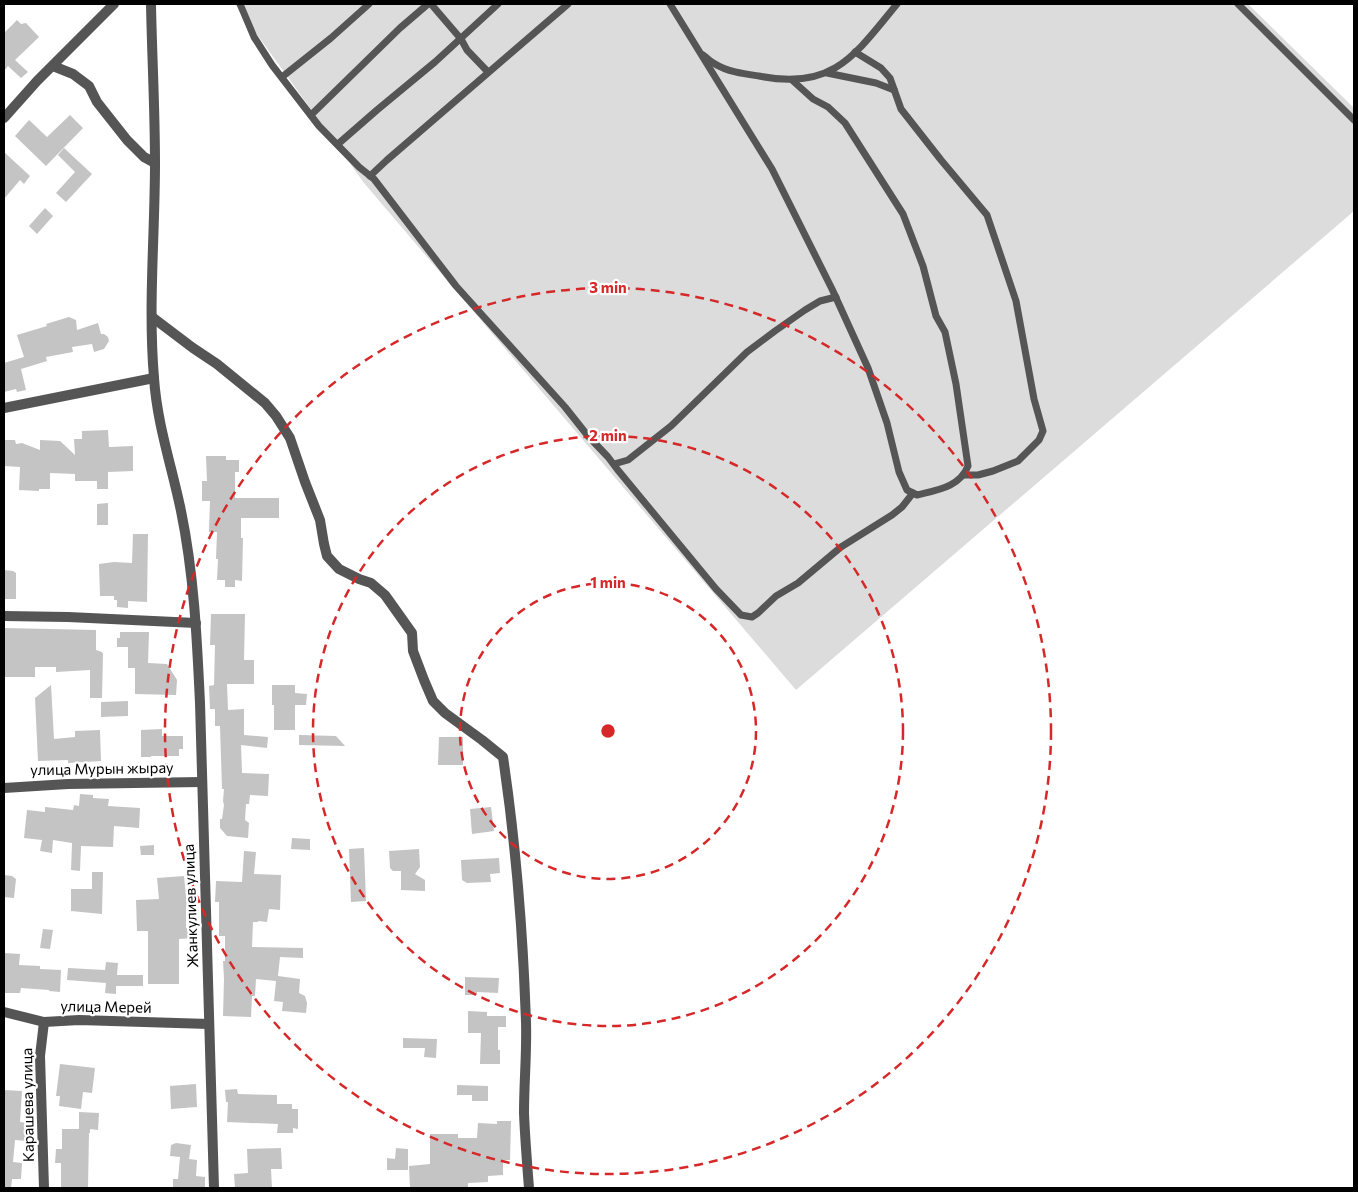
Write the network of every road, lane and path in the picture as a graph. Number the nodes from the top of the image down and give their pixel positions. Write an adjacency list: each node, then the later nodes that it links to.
1 (114, 4): 14 (street)
2 (151, 4): 26 (street, Жанкулиев улица)
3 (240, 4): 17 (lane)
4 (369, 4): 17 (lane)
5 (430, 4): 11 (lane); 22 (lane)
6 (498, 4): 11 (lane)
7 (568, 4): 15 (lane)
8 (670, 4): 12 (lane)
9 (897, 4): 13 (lane)
10 (1238, 4): 21 (lane)
11 (461, 39): 15 (lane); 25 (lane)
12 (699, 52): 18 (lane); 28 (lane)
13 (855, 52): 16 (lane); 19 (lane)
14 (52, 66): 23 (street); 26 (street)
15 (488, 72): 27 (lane)
16 (827, 73): 18 (lane); 19 (lane)
17 (282, 77): 22 (lane)
18 (792, 80): 33 (lane)
19 (894, 90): 33 (lane)
20 (1354, 108): 21 (lane)
21 (1345, 110): 24 (lane)
22 (311, 115): 25 (lane)
23 (4, 118)
24 (1354, 120)
25 (338, 144): 27 (lane)
26 (155, 163): 29 (street, Жанкулиев улица)
27 (370, 176): 32 (lane)
28 (836, 297): 32 (lane); 34 (lane)
29 (152, 317): 30 (street, Жанкулиев улица); 44 (street)
30 (154, 378): 31 (street); 36 (street, Жанкулиев улица)
31 (4, 408)
32 (614, 464): 34 (lane)
33 (964, 475): 34 (lane)
34 (913, 493)
35 (4, 616): 36 (street)
36 (196, 623): 37 (street, Жанкулиев улица)
37 (202, 782): 38 (street, улица Мурын жырау); 41 (street, Жанкулиев улица)
38 (4, 788)
39 (4, 1012): 40 (street, улица Мерей)
40 (44, 1022): 41 (street, улица Мерей); 42 (street, Карашева улица)
41 (209, 1024): 43 (street, Жанкулиев улица)
42 (44, 1188)
43 (214, 1188)
44 (528, 1188)

